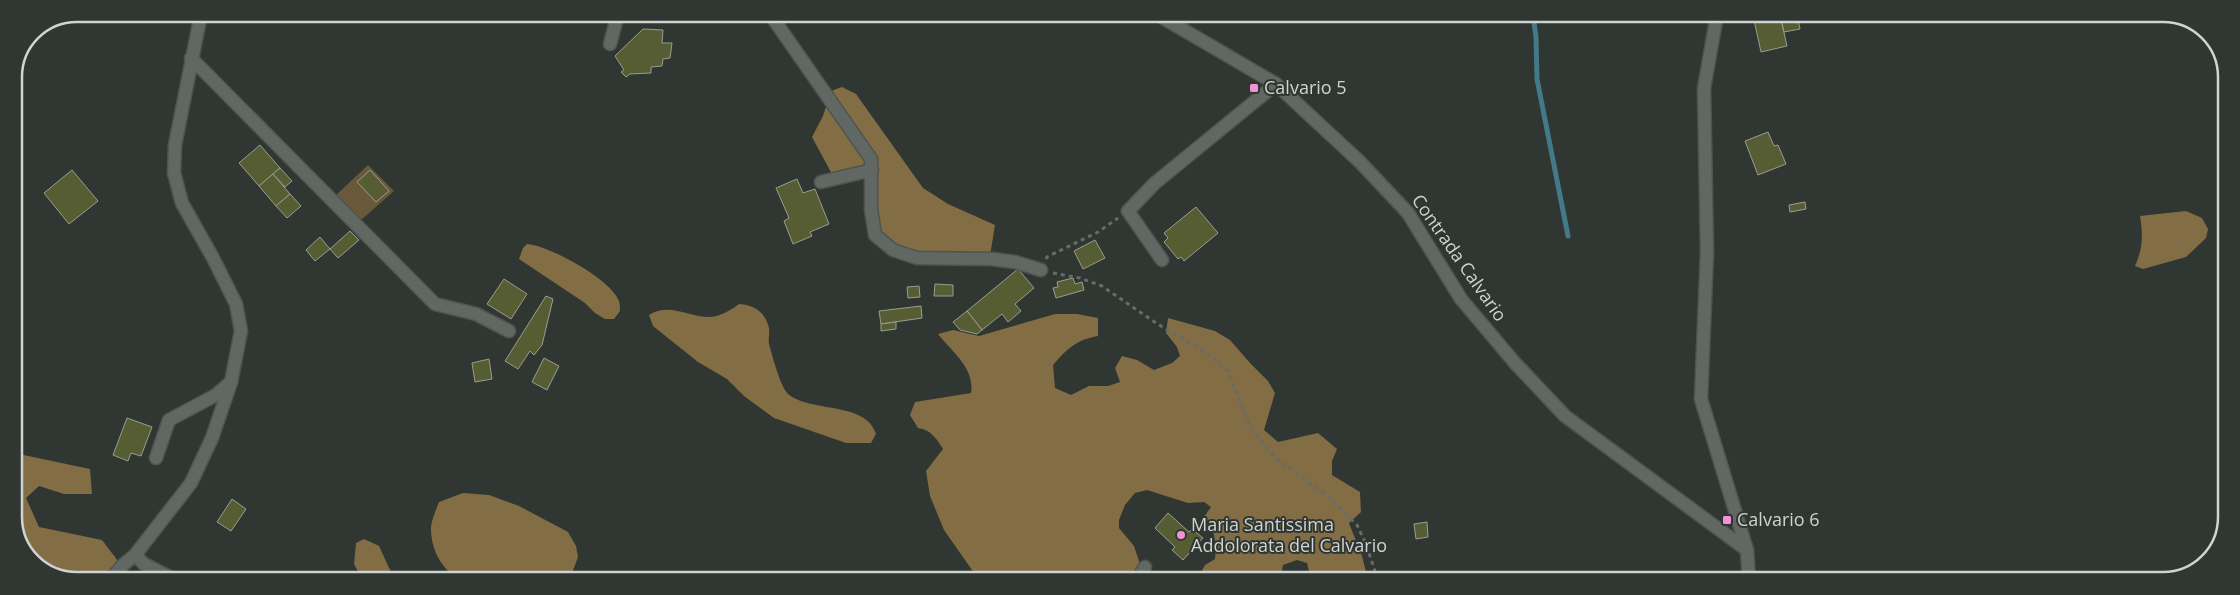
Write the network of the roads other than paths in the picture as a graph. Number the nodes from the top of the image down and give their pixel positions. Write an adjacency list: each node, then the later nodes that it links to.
1 (199, 22): 7 (street)
2 (616, 22): 6 (street)
3 (776, 22): 9 (street)
4 (1170, 22): 8 (street, Contrada Calvario)
5 (1717, 22): 16 (street)
6 (610, 44)
7 (191, 58): 13 (street); 14 (street)
8 (1276, 84): 11 (street); 16 (street, Contrada Calvario)
9 (872, 170): 10 (street); 12 (street)
10 (821, 182)
11 (1162, 260)
12 (1041, 270)
13 (509, 331)
14 (231, 382): 15 (street); 17 (street)
15 (156, 458)
16 (1747, 550): 22 (street)
17 (135, 555): 19 (street); 20 (street)
18 (1145, 567): 21 (street)
19 (117, 572)
20 (159, 572)
21 (1142, 572)
22 (1748, 572)

